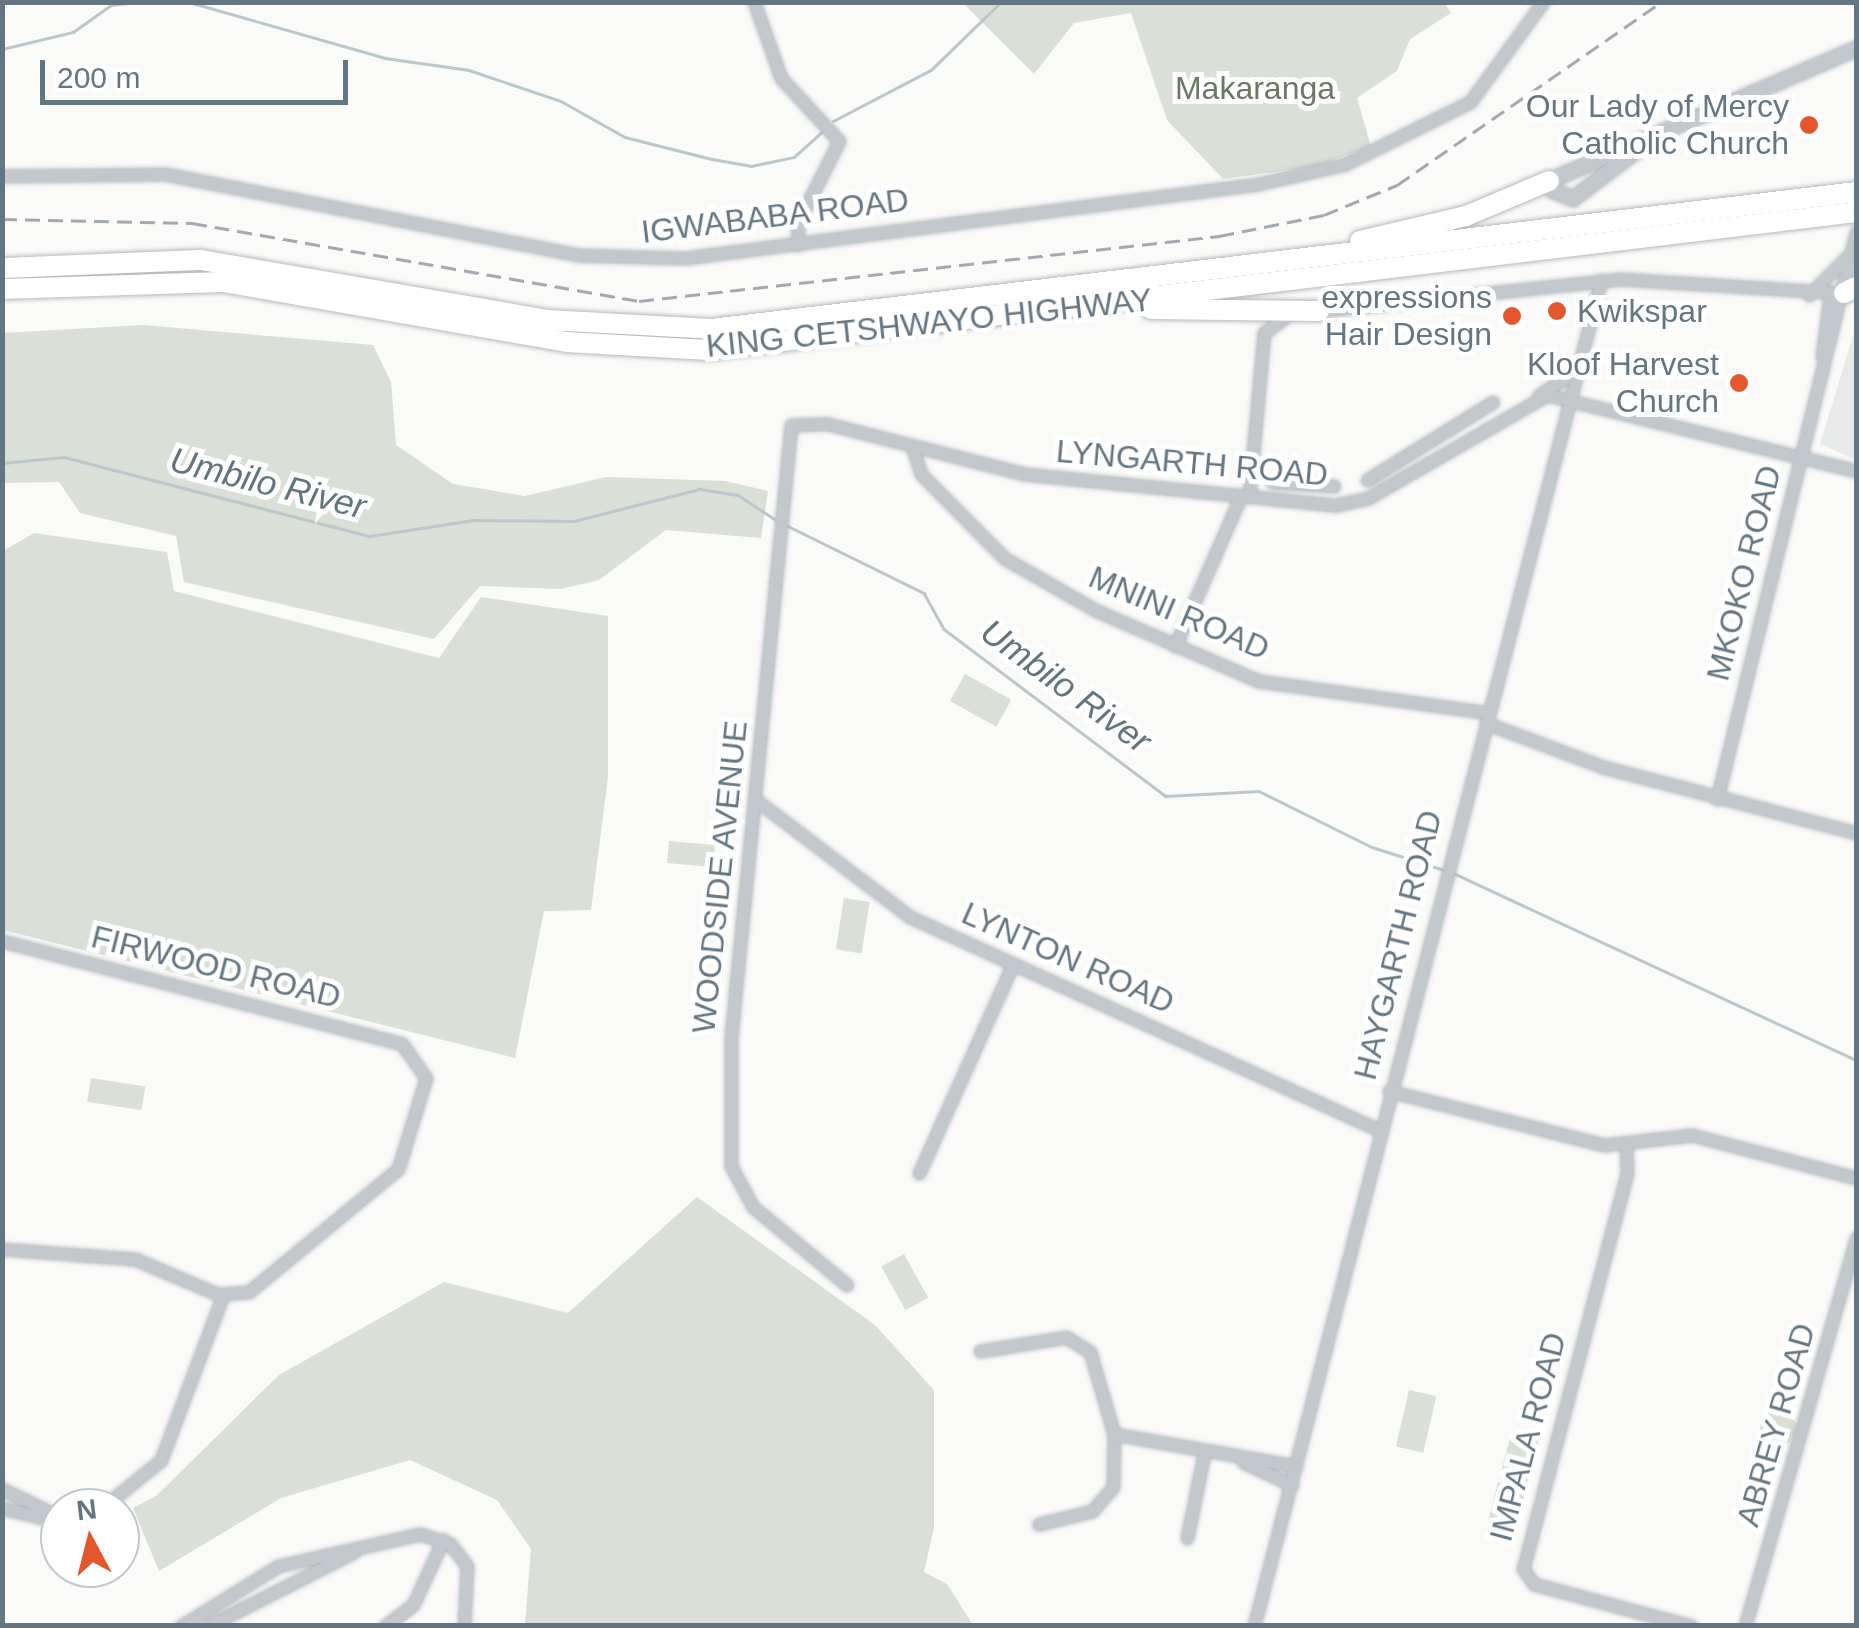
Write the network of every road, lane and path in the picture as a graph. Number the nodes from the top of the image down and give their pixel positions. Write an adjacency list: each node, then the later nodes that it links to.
1 (1542, 2): 12 (street, IGWABABA ROAD)
2 (760, 5): 12 (street)
3 (1856, 50): 4 (street)
4 (1840, 57): 5 (street); 6 (street)
5 (1856, 58)
6 (1652, 139): 8 (street); 8 (street)
7 (2, 176): 12 (street, IGWABABA ROAD)
8 (1549, 181): 17 (highway)
9 (1856, 192): 17 (highway, KING CETSHWAYO HIGHWAY)
10 (1856, 212): 26 (highway, KING CETSHWAYO HIGHWAY)
11 (1856, 233): 13 (street, MKOKO ROAD)
12 (796, 245)
13 (1852, 252): 21 (street, MKOKO ROAD); 22 (street)
14 (2, 258): 15 (highway)
15 (113, 259): 16 (highway, KING CETSHWAYO HIGHWAY); 17 (highway, KING CETSHWAYO HIGHWAY)
16 (2, 268)
17 (1216, 270)
18 (136, 279): 20 (highway, KING CETSHWAYO HIGHWAY); 23 (highway); 26 (highway, KING CETSHWAYO HIGHWAY)
19 (1601, 280): 22 (street); 25 (street); 28 (street, HAYGARTH ROAD)
20 (2, 289)
21 (1844, 292): 22 (street); 34 (street, MKOKO ROAD)
22 (1809, 295)
23 (2, 302)
24 (1230, 311): 25 (highway); 26 (highway); 27 (street)
25 (1319, 311): 27 (street)
26 (972, 320)
27 (1264, 332): 42 (street)
28 (1577, 371): 29 (street, LYNGARTH ROAD); 30 (street, HAYGARTH ROAD)
29 (1539, 395): 30 (street); 37 (street, LYNGARTH ROAD)
30 (1570, 399): 34 (street); 45 (street, HAYGARTH ROAD)
31 (1493, 402): 35 (street)
32 (791, 424): 33 (street, LYNGARTH ROAD); 47 (street, WOODSIDE AVENUE)
33 (912, 446): 42 (street, LYNGARTH ROAD); 44 (street, MNINI ROAD)
34 (1802, 456): 36 (street); 46 (street, MKOKO ROAD)
35 (1396, 463): 37 (street); 38 (street)
36 (1856, 471)
37 (1405, 476): 43 (street, LYNGARTH ROAD)
38 (1368, 480)
39 (1272, 482): 40 (street)
40 (1294, 484): 41 (street); 43 (street)
41 (1334, 486)
42 (1245, 497): 43 (street, LYNGARTH ROAD); 44 (street)
43 (1293, 501)
44 (1175, 646): 45 (street, MNINI ROAD)
45 (1488, 718): 46 (street, MNINI ROAD); 51 (street, HAYGARTH ROAD)
46 (1717, 799): 48 (street, MNINI ROAD)
47 (756, 800): 50 (street, LYNTON ROAD); 58 (street, WOODSIDE AVENUE)
48 (1856, 834)
49 (2, 941): 59 (street, FIRWOOD ROAD)
50 (1013, 964): 52 (street, LYNTON ROAD); 54 (street)
51 (1388, 1091): 52 (street, HAYGARTH ROAD); 53 (street)
52 (1379, 1130): 64 (street, HAYGARTH ROAD)
53 (1626, 1144): 55 (street); 80 (street, IMPALA ROAD)
54 (918, 1172)
55 (1856, 1178)
56 (1856, 1238): 81 (street, ABREY ROAD)
57 (2, 1249): 59 (street)
58 (847, 1285)
59 (224, 1295): 66 (street)
60 (980, 1351): 61 (street)
61 (1114, 1434): 62 (street); 71 (street)
62 (1204, 1454): 63 (street); 72 (street)
63 (1243, 1462): 64 (street); 65 (street)
64 (1296, 1466): 65 (street, HAYGARTH ROAD)
65 (1292, 1485): 79 (street, HAYGARTH ROAD)
66 (127, 1488)
67 (2, 1489): 69 (street)
68 (2, 1508): 70 (street)
69 (40, 1509)
70 (40, 1516)
71 (1039, 1524)
72 (1187, 1538)
73 (444, 1540): 74 (street); 77 (street); 78 (street)
74 (367, 1546): 75 (street); 76 (street)
75 (180, 1626)
76 (208, 1626)
77 (385, 1626)
78 (462, 1626)
79 (1254, 1626)
80 (1691, 1626)
81 (1745, 1626)

